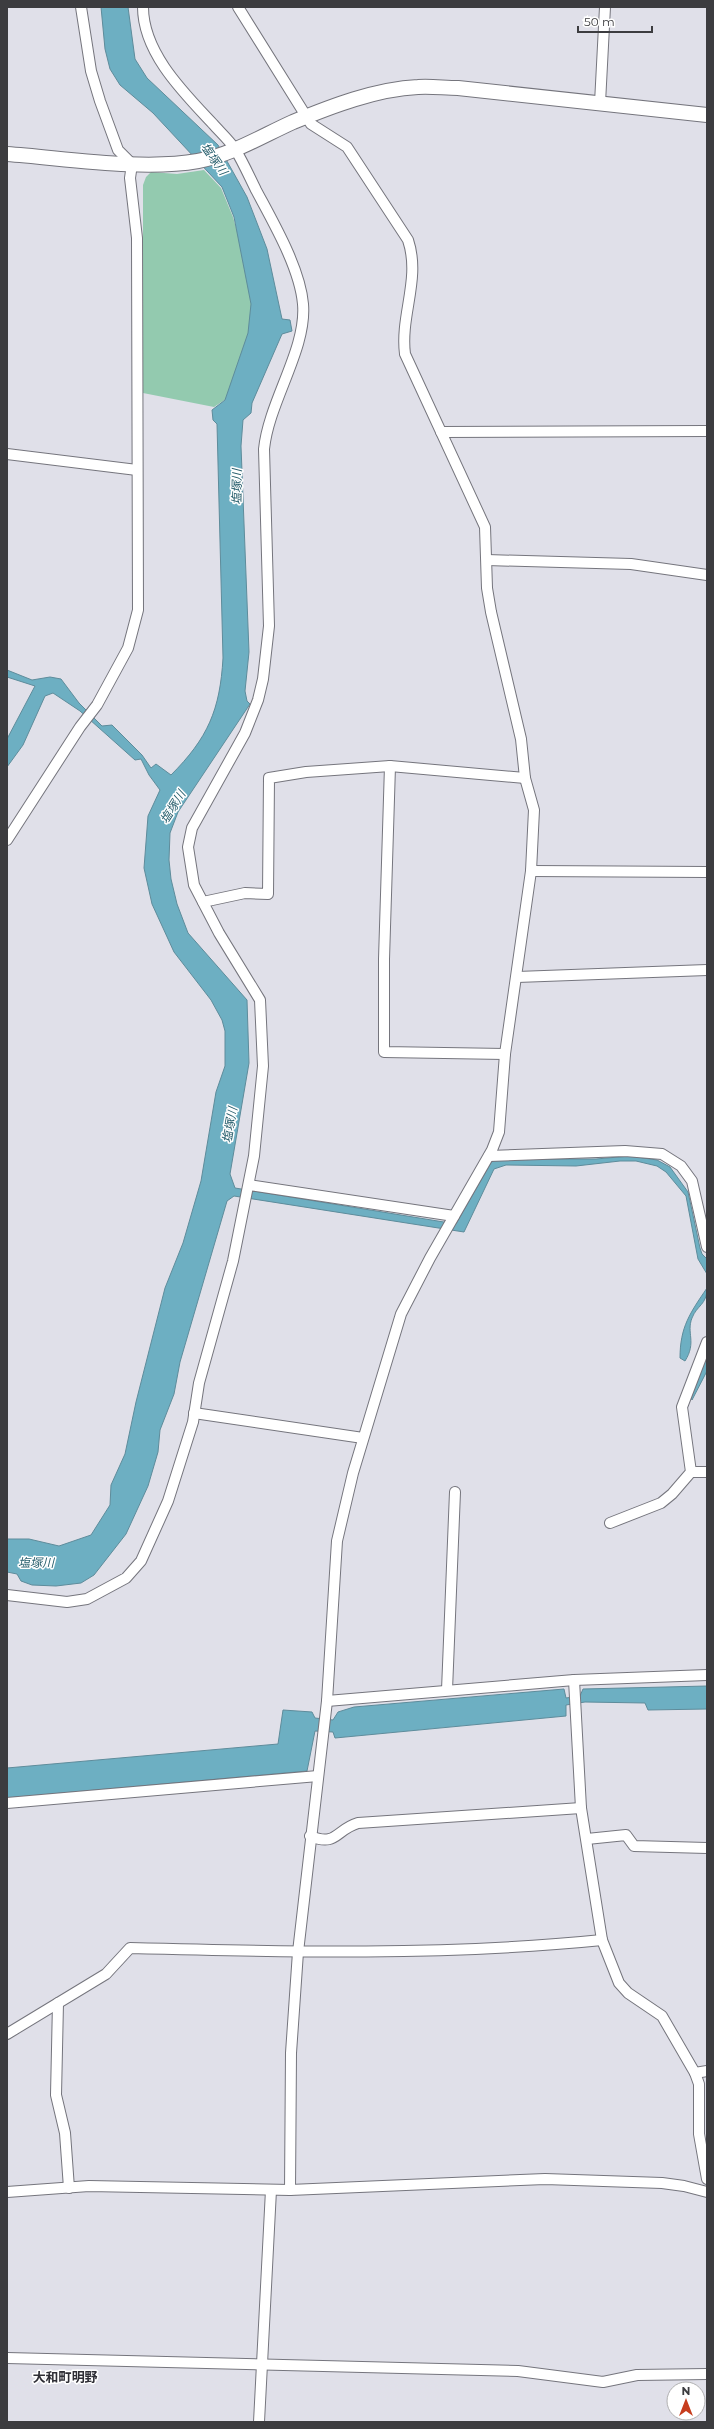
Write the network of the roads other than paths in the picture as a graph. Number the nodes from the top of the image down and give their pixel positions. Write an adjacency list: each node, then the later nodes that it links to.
1 (82, 7): 10 (street)
2 (143, 7): 8 (street)
3 (238, 7): 7 (street)
4 (605, 7): 5 (street)
5 (600, 103): 6 (street); 7 (street)
6 (707, 115)
7 (308, 117): 8 (street); 12 (street)
8 (231, 150): 10 (street); 22 (street)
9 (7, 154): 10 (street)
10 (139, 164): 14 (street)
11 (707, 431): 12 (street)
12 (441, 432): 15 (street)
13 (7, 454): 14 (street)
14 (137, 470): 19 (street)
15 (487, 560): 16 (street); 18 (street)
16 (707, 575)
17 (390, 766): 18 (street); 22 (street); 25 (street)
18 (526, 778): 20 (street)
19 (7, 840)
20 (531, 871): 21 (street); 24 (street)
21 (707, 872)
22 (204, 902): 27 (street)
23 (707, 970): 24 (street)
24 (517, 977): 25 (street)
25 (505, 1054): 26 (street)
26 (489, 1156): 28 (street); 29 (street)
27 (249, 1185): 28 (street); 31 (street)
28 (454, 1216): 32 (street)
29 (707, 1247)
30 (707, 1342): 33 (street)
31 (194, 1413): 32 (street); 37 (street)
32 (363, 1438): 41 (street)
33 (691, 1472): 34 (street); 36 (street)
34 (707, 1472)
35 (455, 1492): 40 (street)
36 (610, 1523)
37 (7, 1594)
38 (707, 1675): 39 (street)
39 (574, 1685): 40 (street); 44 (street)
40 (448, 1690): 41 (street)
41 (327, 1701): 42 (street)
42 (318, 1776): 43 (street); 45 (street)
43 (7, 1803)
44 (581, 1808): 45 (street); 46 (street)
45 (310, 1836): 49 (street)
46 (587, 1839): 47 (street); 48 (street)
47 (707, 1848)
48 (602, 1940): 49 (street); 52 (street)
49 (298, 1952): 50 (street); 56 (street)
50 (58, 2003): 51 (street); 54 (street)
51 (7, 2034)
52 (702, 2072): 53 (street)
53 (707, 2179)
54 (69, 2188): 55 (street); 57 (street)
55 (271, 2190): 56 (street); 60 (street)
56 (290, 2190): 58 (street)
57 (7, 2192)
58 (707, 2192)
59 (7, 2358): 60 (street)
60 (263, 2365): 61 (street); 62 (street)
61 (707, 2374)
62 (259, 2422)

